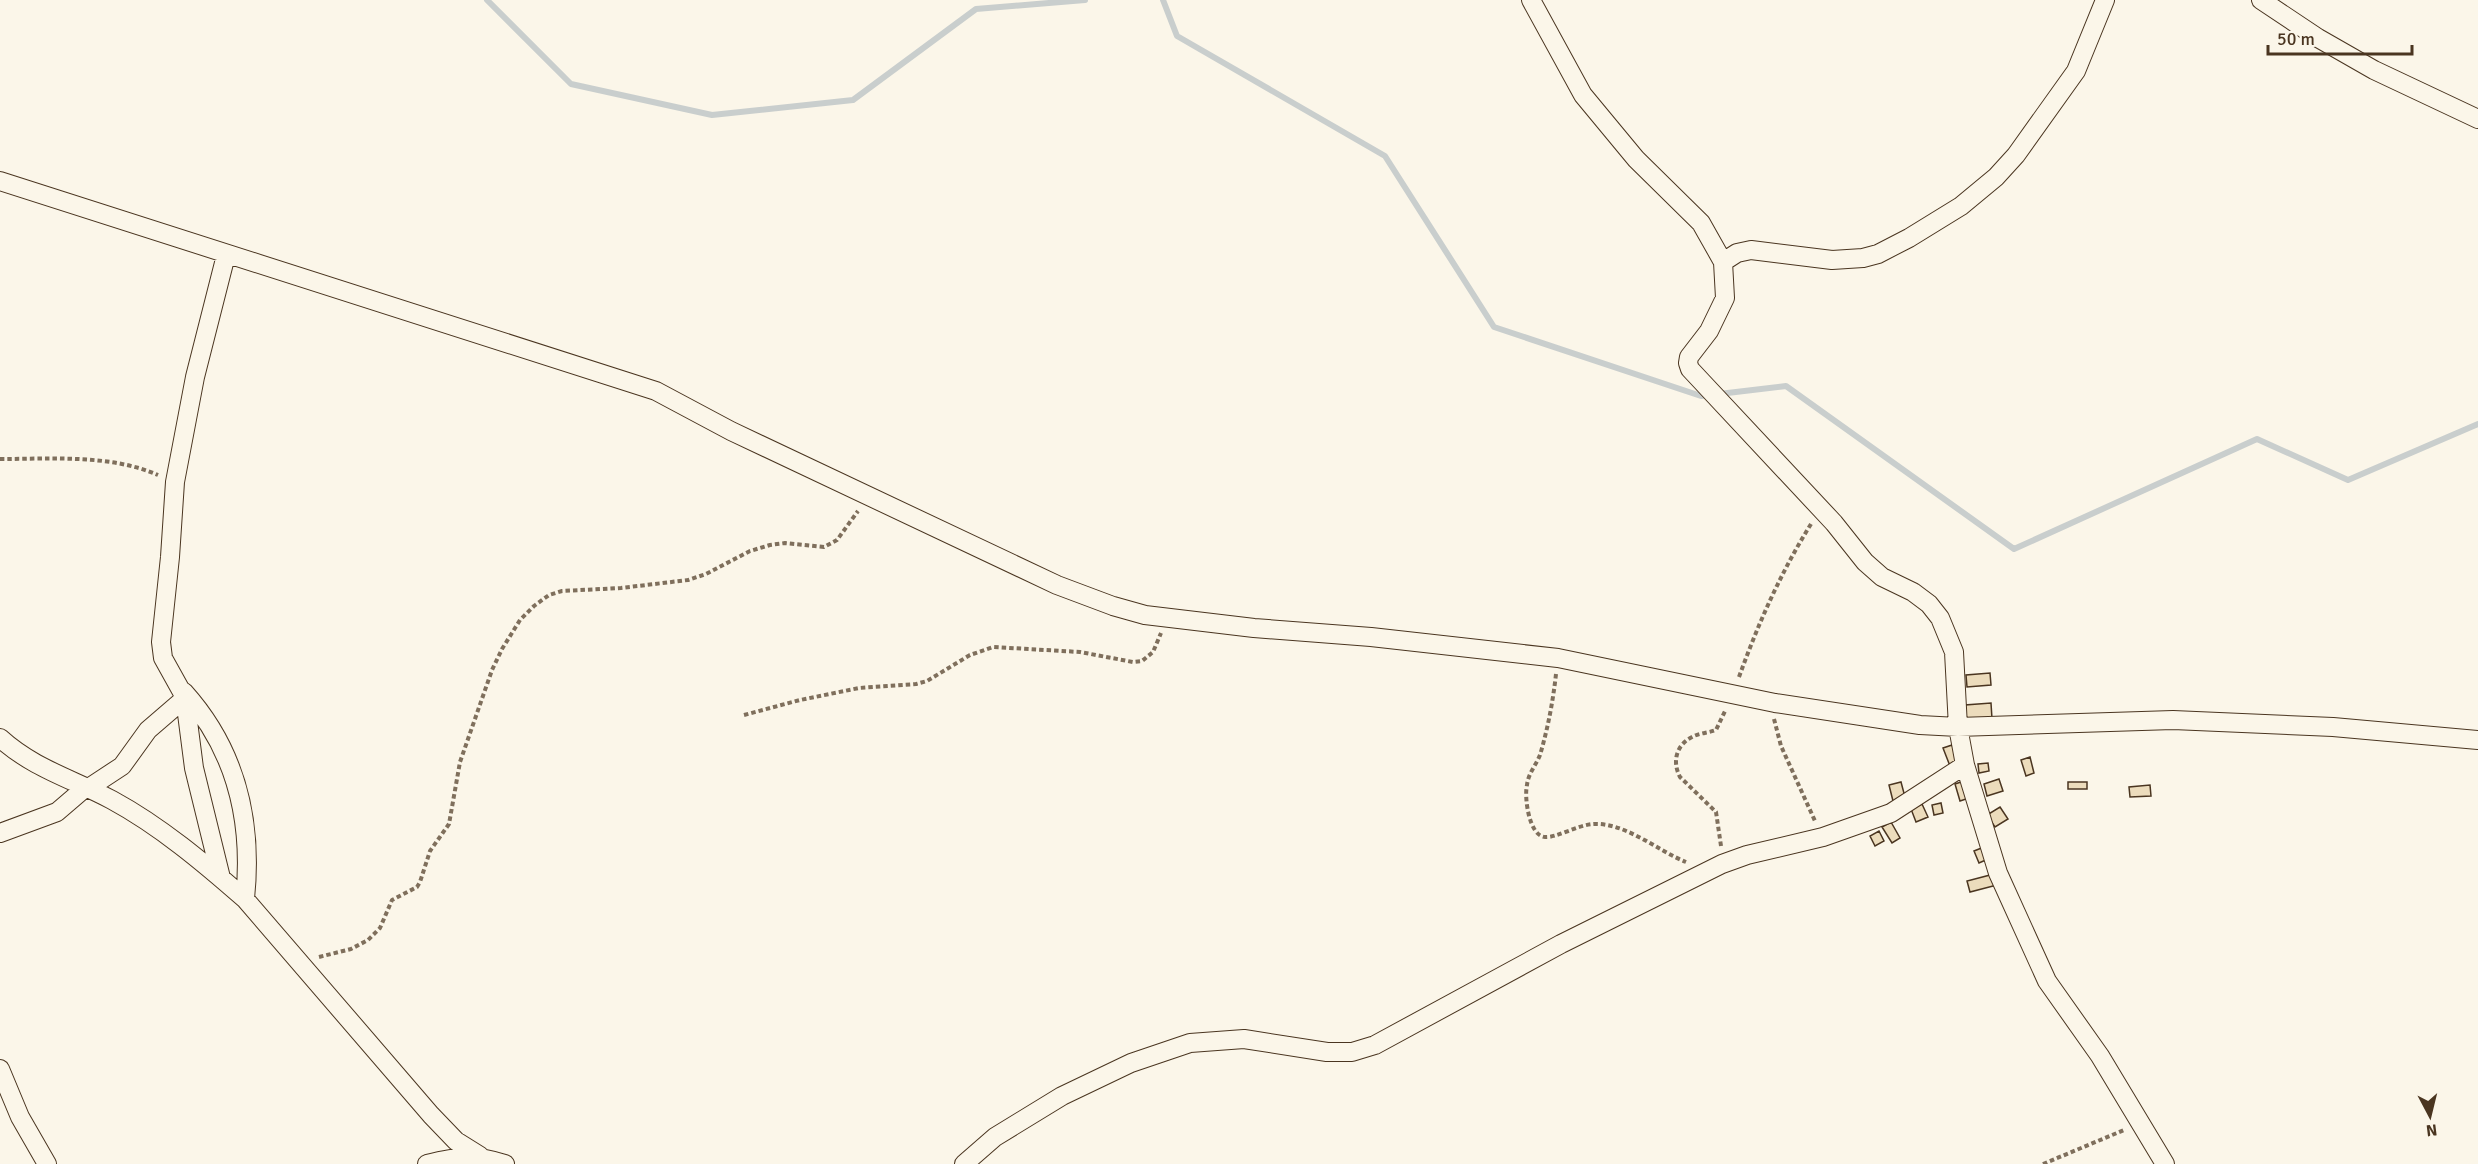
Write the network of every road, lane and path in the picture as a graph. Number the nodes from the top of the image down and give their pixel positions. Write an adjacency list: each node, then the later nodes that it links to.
1 (1532, 0): 7 (street)
2 (2105, 0): 7 (street)
3 (2261, 0): 4 (street)
4 (2478, 119)
5 (0, 181): 6 (street)
6 (226, 255): 9 (street); 10 (street)
7 (1724, 262): 11 (street)
8 (0, 459): 9 (path)
9 (176, 482): 15 (street)
10 (868, 495): 12 (street); 28 (path)
11 (1821, 508): 14 (path); 18 (street)
12 (1166, 618): 13 (street); 17 (path)
13 (1558, 658): 14 (street); 25 (path)
14 (1732, 693): 16 (street); 25 (path)
15 (182, 694): 22 (street); 26 (street); 27 (street)
16 (1775, 703): 18 (street); 24 (path)
17 (744, 715)
18 (1958, 727): 20 (street); 21 (street)
19 (0, 738): 22 (street)
20 (2478, 740)
21 (1965, 765): 24 (street); 30 (street)
22 (86, 788): 23 (street); 26 (street)
23 (0, 833)
24 (1823, 837): 25 (street)
25 (1716, 868): 35 (street)
26 (220, 878): 27 (street)
27 (245, 899): 28 (street)
28 (297, 961): 31 (street)
29 (0, 1070): 32 (street)
30 (2141, 1122): 36 (path); 37 (street)
31 (480, 1156): 33 (street); 34 (street)
32 (46, 1164)
33 (427, 1164)
34 (505, 1164)
35 (964, 1164)
36 (2043, 1164)
37 (2165, 1164)

